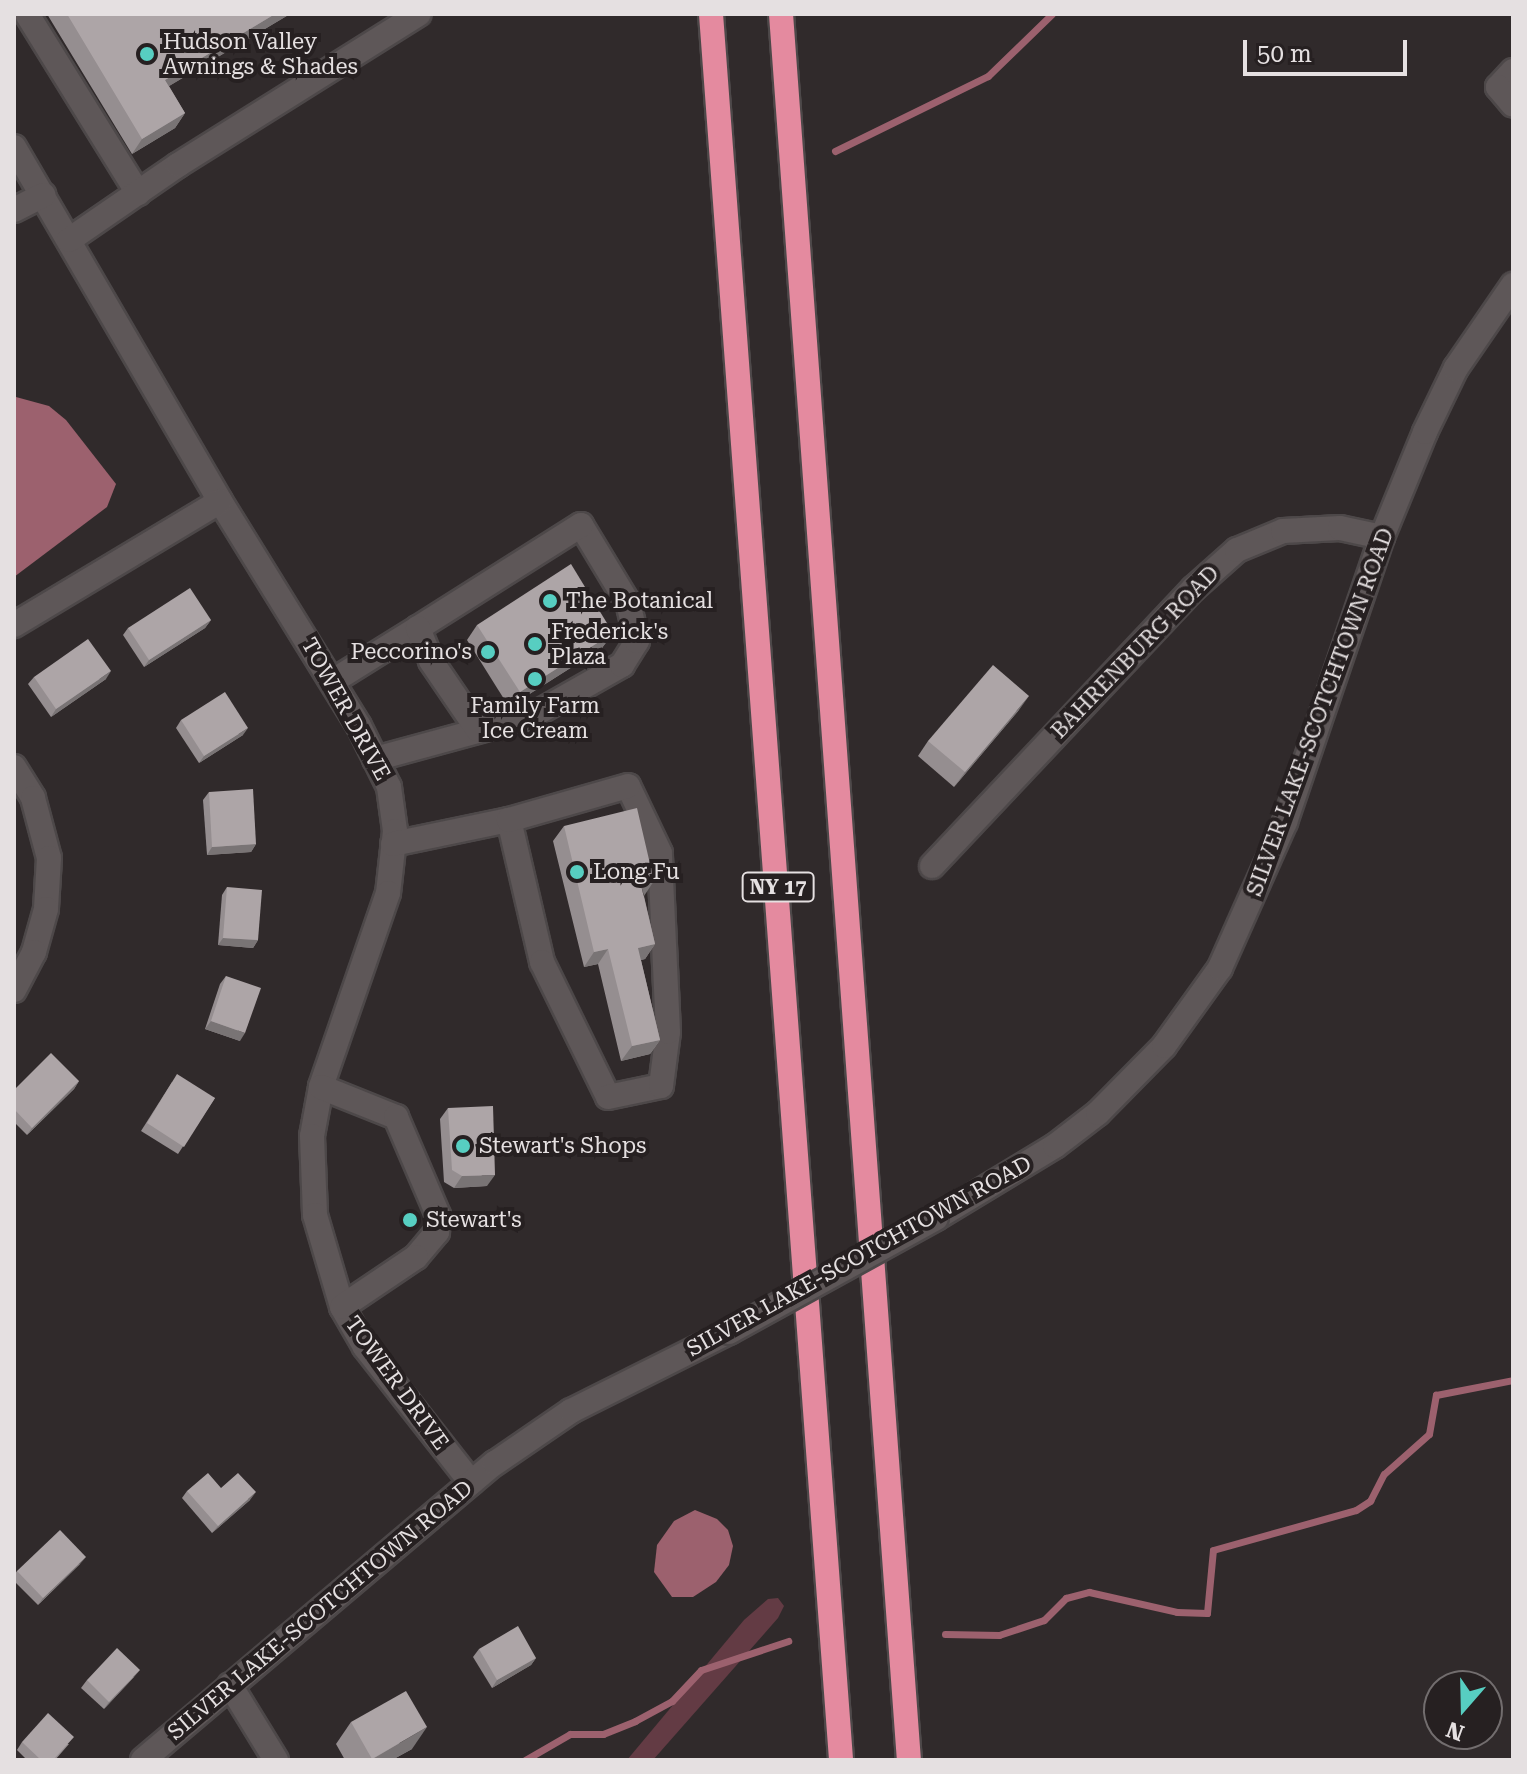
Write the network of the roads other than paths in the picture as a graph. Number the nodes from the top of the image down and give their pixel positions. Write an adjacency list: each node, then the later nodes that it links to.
1 (27, 14): 8 (street)
2 (419, 14): 8 (street)
3 (711, 14): 31 (highway, NY 17)
4 (781, 14): 32 (highway, NY 17)
5 (1513, 71): 6 (street)
6 (1513, 105)
7 (14, 147): 9 (street, TOWER DRIVE)
8 (138, 193): 11 (street)
9 (43, 195): 10 (street); 11 (street, TOWER DRIVE)
10 (14, 210)
11 (69, 240): 13 (street, TOWER DRIVE)
12 (1513, 285): 14 (street, SILVER LAKE-SCOTCHTOWN ROAD)
13 (220, 501): 15 (street); 17 (street, TOWER DRIVE)
14 (1382, 537): 23 (street, BAHRENBURG ROAD); 27 (street, SILVER LAKE-SCOTCHTOWN ROAD, bridge)
15 (14, 625)
16 (418, 628): 17 (street); 18 (street); 18 (street)
17 (333, 681): 19 (street, TOWER DRIVE)
18 (478, 730): 19 (street)
19 (375, 759): 22 (street, TOWER DRIVE)
20 (14, 767): 24 (street)
21 (509, 820): 21 (street); 22 (street)
22 (393, 844): 25 (street, TOWER DRIVE)
23 (932, 866)
24 (14, 990)
25 (321, 1087): 26 (street, TOWER DRIVE); 26 (street)
26 (342, 1307): 27 (street, TOWER DRIVE)
27 (471, 1482): 28 (street, SILVER LAKE-SCOTCHTOWN ROAD)
28 (230, 1685): 29 (street, SILVER LAKE-SCOTCHTOWN ROAD); 30 (street)
29 (143, 1760)
30 (276, 1760)
31 (841, 1760)
32 (909, 1760)

